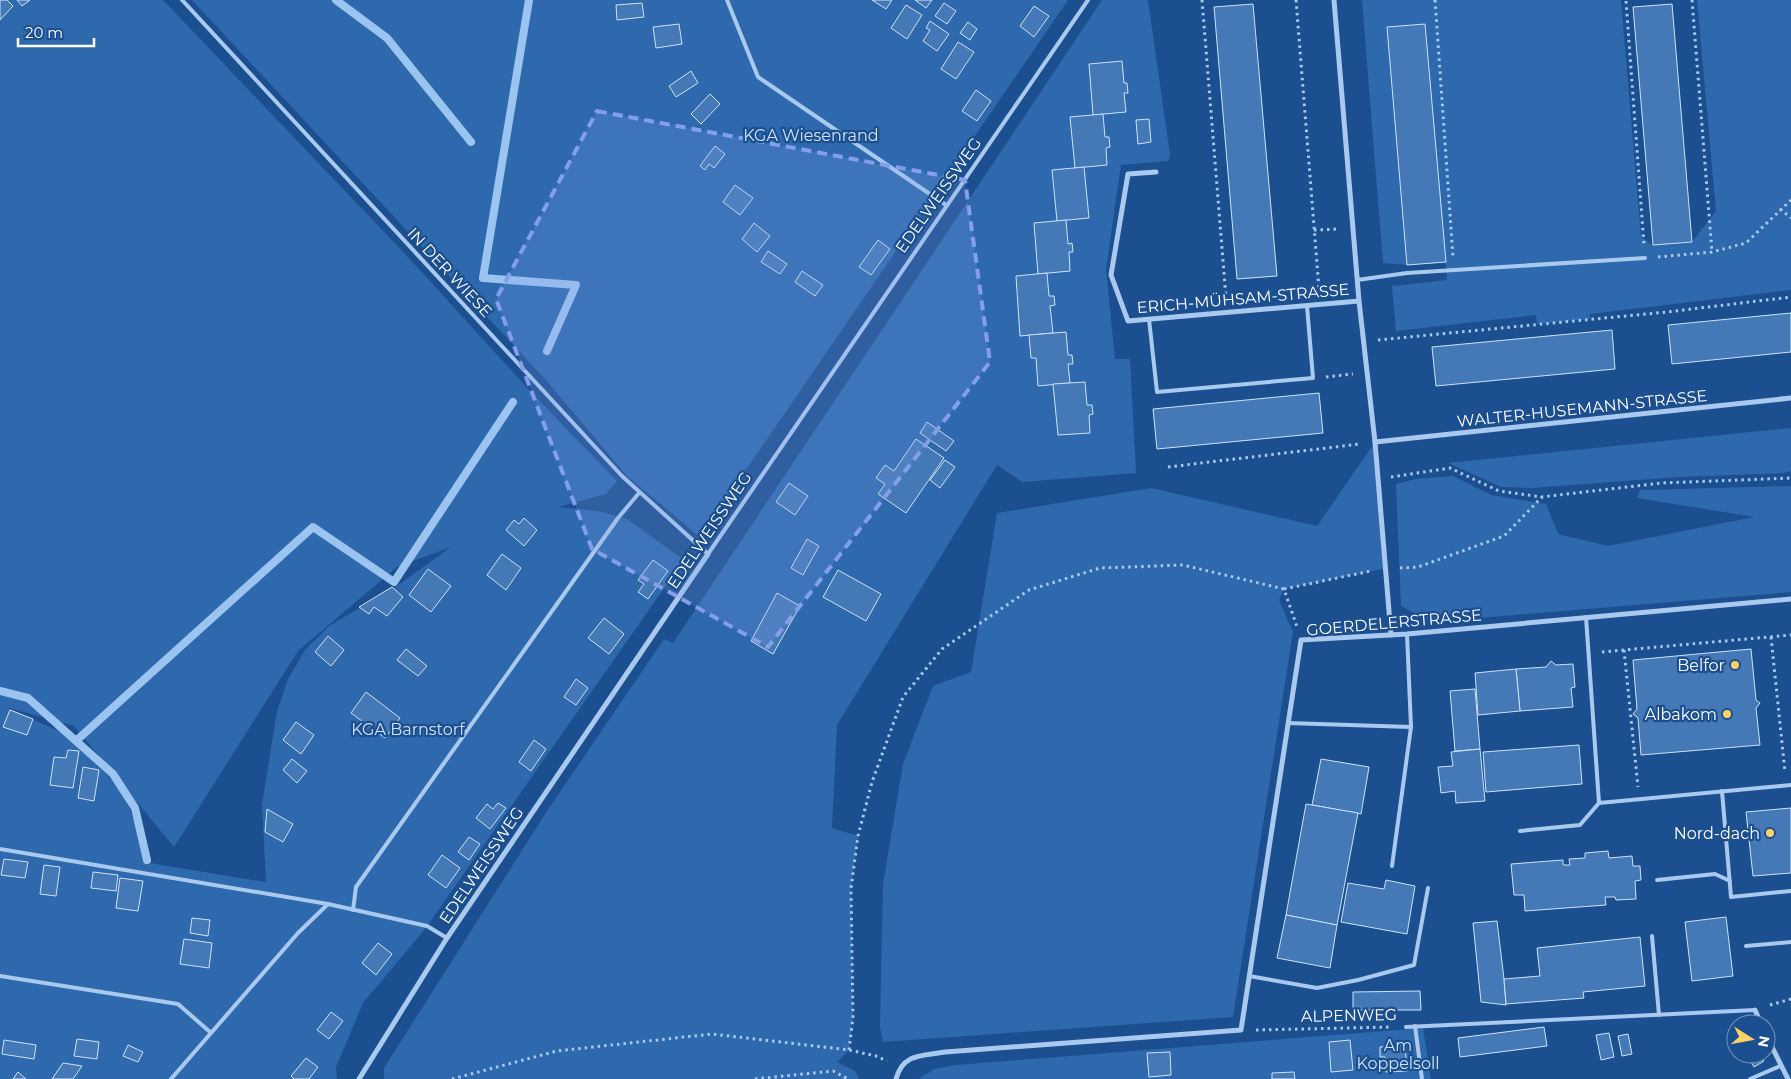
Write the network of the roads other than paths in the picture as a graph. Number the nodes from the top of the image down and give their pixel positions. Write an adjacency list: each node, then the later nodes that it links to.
1 (182, 0): 14 (lane, IN DER WIESE)
2 (728, 0): 6 (lane)
3 (1088, 0): 6 (lane, EDELWEISSWEG)
4 (1334, 0): 8 (street, ERICH-MÜHSAM-STRASSE)
5 (1156, 172): 11 (street, ERICH-MÜHSAM-STRASSE)
6 (946, 205): 15 (lane, EDELWEISSWEG)
7 (1645, 258): 8 (lane)
8 (1357, 280): 9 (street, ERICH-MÜHSAM-STRASSE)
9 (1359, 301): 10 (street, ERICH-MÜHSAM-STRASSE); 13 (street, ERICH-MÜHSAM-STRASSE)
10 (1307, 306): 11 (street, ERICH-MÜHSAM-STRASSE); 11 (lane)
11 (1150, 319)
12 (1791, 398): 13 (street, WALTER-HUSEMANN-STRASSE)
13 (1375, 442): 19 (street, ERICH-MÜHSAM-STRASSE)
14 (639, 493): 15 (lane, IN DER WIESE); 33 (lane)
15 (708, 554): 35 (street, EDELWEISSWEG)
16 (1791, 600): 17 (street, GOERDELERSTRASSE)
17 (1586, 617): 18 (street, GOERDELERSTRASSE); 24 (lane)
18 (1407, 634): 19 (street, GOERDELERSTRASSE); 21 (lane)
19 (1391, 635): 20 (street, GOERDELERSTRASSE)
20 (1288, 723): 21 (lane); 39 (street, GOERDELERSTRASSE)
21 (1411, 727): 27 (lane)
22 (1789, 785): 23 (lane)
23 (1722, 791): 24 (lane); 29 (lane)
24 (1599, 803): 25 (lane)
25 (1520, 831)
26 (0, 849): 32 (lane)
27 (1392, 866)
28 (1657, 880): 29 (lane)
29 (1730, 881): 31 (lane)
30 (1428, 888): 39 (lane)
31 (1791, 892)
32 (328, 904): 33 (lane); 45 (lane)
33 (353, 910): 35 (lane)
34 (1652, 936): 42 (lane)
35 (446, 938): 49 (street, EDELWEISSWEG)
36 (1791, 942): 37 (lane)
37 (1746, 946)
38 (0, 976): 45 (lane)
39 (1249, 976): 50 (street, GOERDELERSTRASSE)
40 (1755, 1010): 41 (street); 42 (lane, ALPENWEG)
41 (1757, 1014)
42 (1659, 1015): 43 (lane, ALPENWEG)
43 (1415, 1026): 44 (lane, ALPENWEG); 51 (lane)
44 (1406, 1027)
45 (210, 1032): 48 (lane)
46 (1776, 1057): 47 (street)
47 (1780, 1066): 52 (lane); 53 (street)
48 (171, 1079)
49 (359, 1079)
50 (896, 1079)
51 (1422, 1079)
52 (1750, 1079)
53 (1788, 1079)

